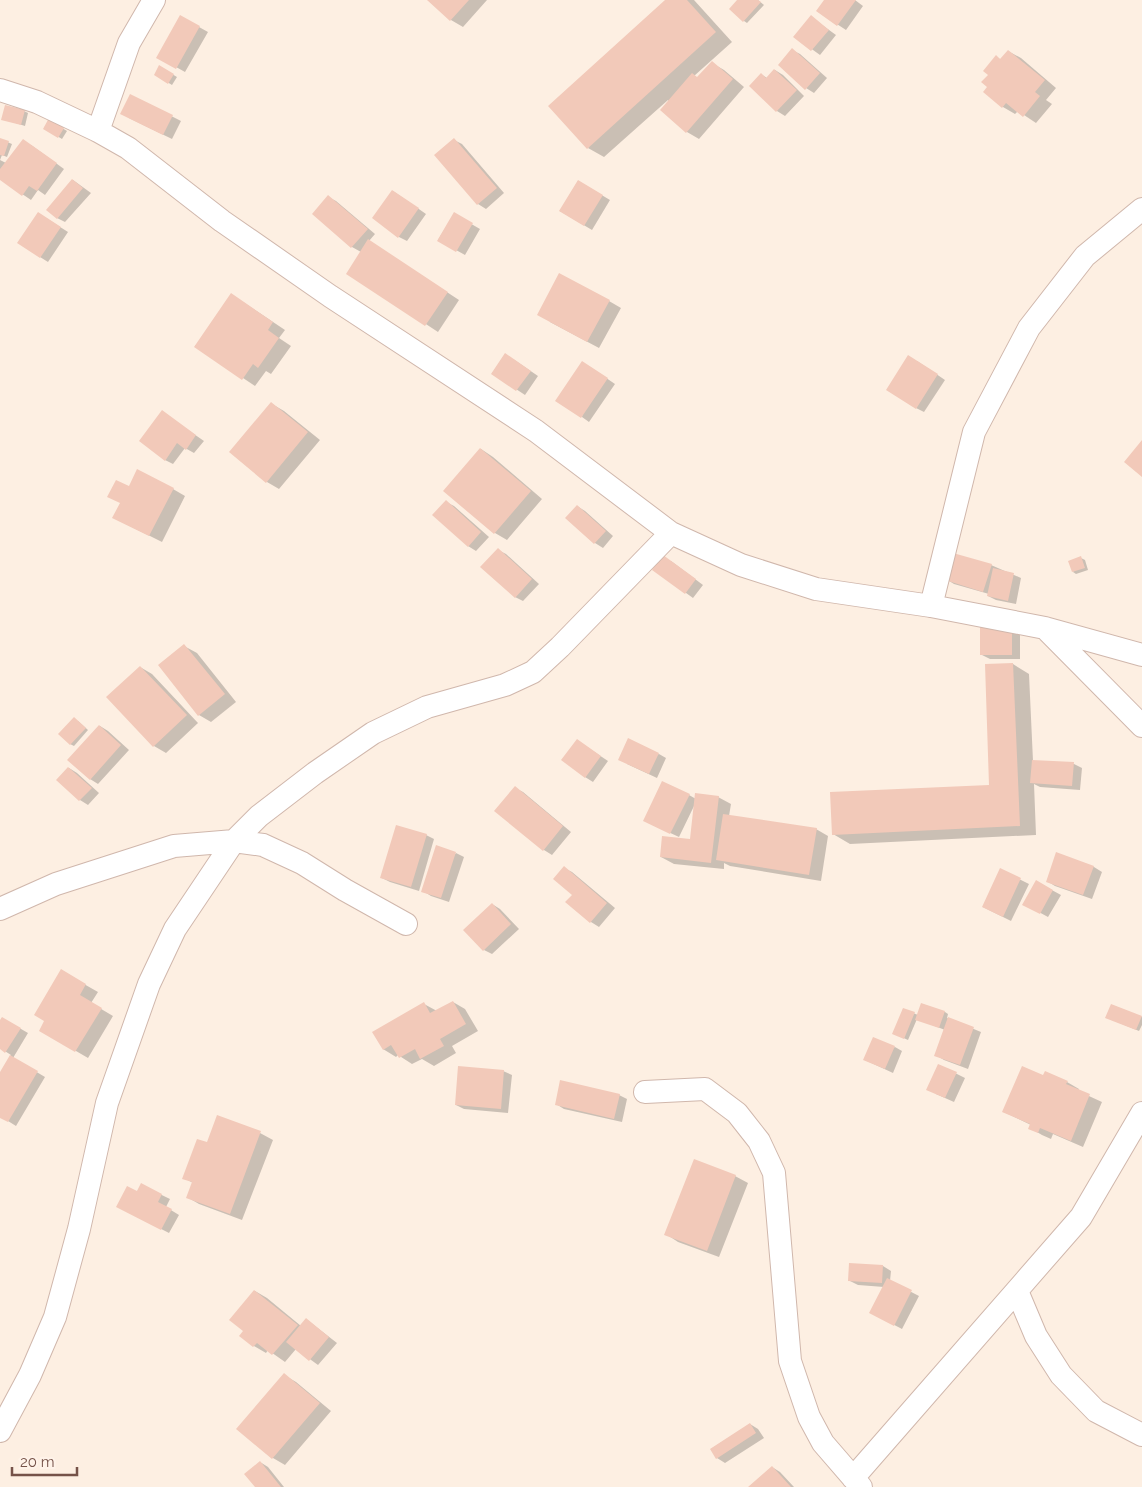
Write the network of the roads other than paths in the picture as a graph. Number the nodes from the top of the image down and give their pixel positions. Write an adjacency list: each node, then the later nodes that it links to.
1 (154, 0): 3 (street)
2 (0, 90): 3 (street)
3 (98, 131): 5 (street)
4 (1142, 210): 6 (street)
5 (671, 533): 6 (street); 10 (street)
6 (931, 606): 7 (street)
7 (1044, 628): 8 (street); 9 (street)
8 (1142, 654)
9 (1142, 726)
10 (234, 841): 11 (street); 12 (street); 16 (street)
11 (0, 910)
12 (406, 924)
13 (645, 1092): 18 (street)
14 (1142, 1113): 15 (street)
15 (1016, 1290): 17 (street); 18 (street)
16 (0, 1432)
17 (1142, 1435)
18 (857, 1482)

